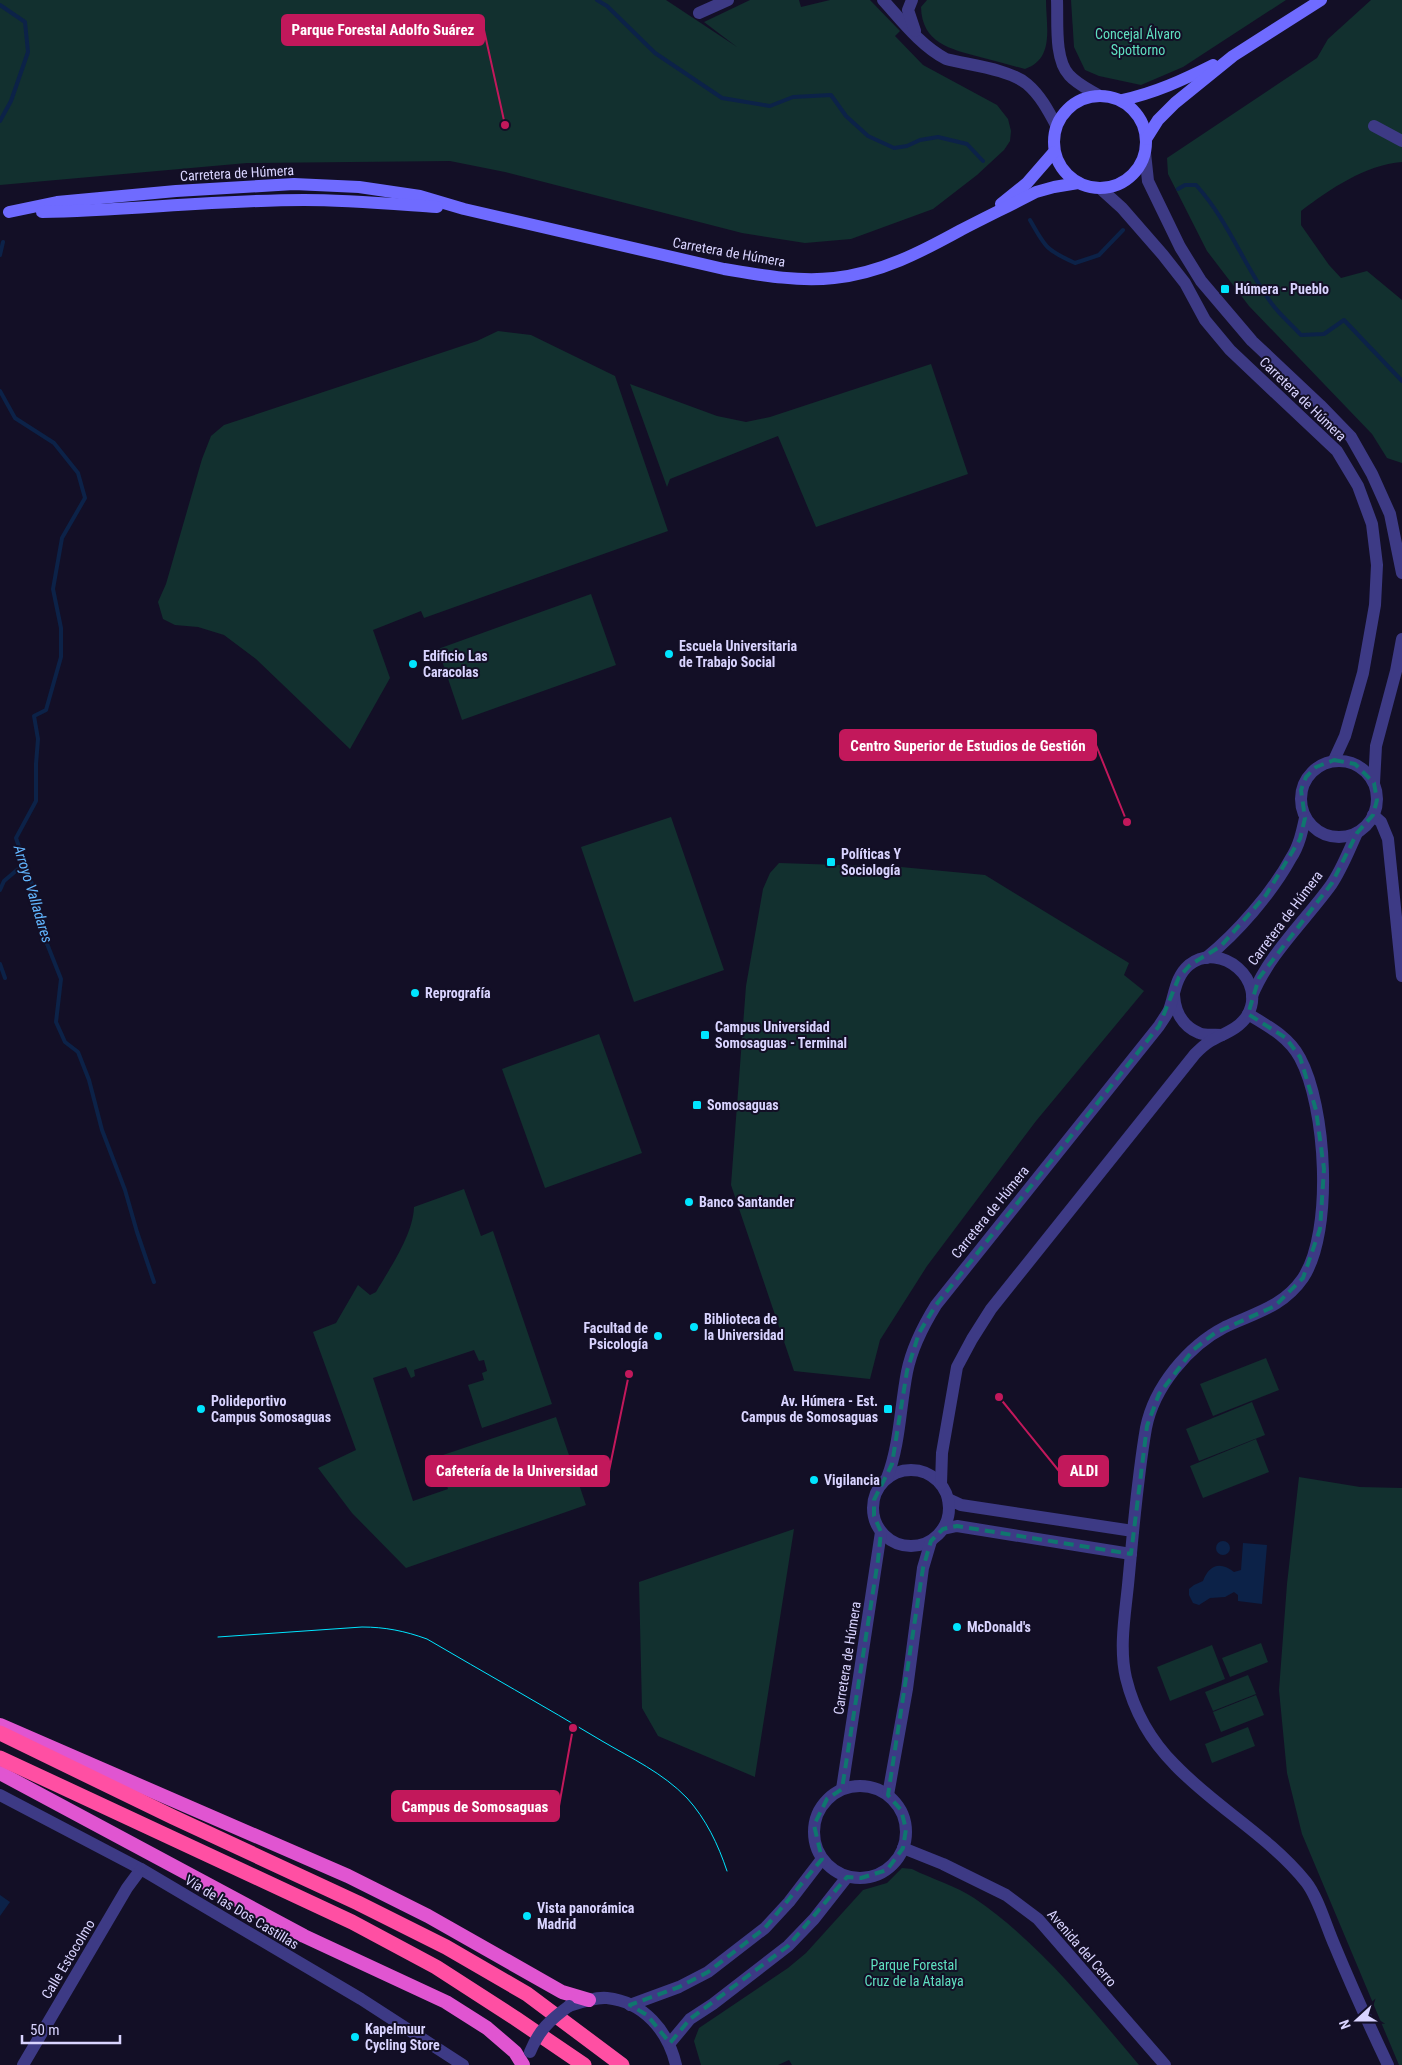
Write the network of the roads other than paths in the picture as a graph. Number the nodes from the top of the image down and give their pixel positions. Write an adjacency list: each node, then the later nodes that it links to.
1 (728, 0): 6 (street)
2 (883, 0): 7 (street)
3 (912, 0): 7 (street)
4 (1058, 0): 9 (street)
5 (1320, 0): 8 (main road)
6 (699, 13)
7 (916, 36): 11 (street)
8 (1233, 56): 10 (main road); 13 (main road)
9 (1098, 95): 10 (main road); 11 (main road)
10 (1122, 100): 13 (main road)
11 (1056, 125): 15 (main road)
12 (1374, 126): 14 (street)
13 (1146, 139): 16 (main road)
14 (1402, 141)
15 (1054, 152): 17 (main road); 20 (main road, Carretera de Húmera)
16 (1145, 153): 18 (main road); 21 (street, Carretera de Húmera)
17 (1078, 183): 18 (main road); 20 (main road, Carretera de Húmera)
18 (1101, 189): 23 (street, Carretera de Húmera)
19 (5, 213): 20 (main road, Carretera de Húmera)
20 (981, 220)
21 (1402, 573)
22 (1402, 639): 24 (street)
23 (1334, 760): 24 (street); 26 (street)
24 (1374, 783): 25 (street)
25 (1373, 815): 27 (street); 28 (street)
26 (1305, 818): 27 (street); 29 (street)
27 (1357, 833): 32 (street, Carretera de Húmera)
28 (1399, 915): 30 (street)
29 (1206, 958): 31 (street); 32 (street)
30 (1402, 976)
31 (1174, 992): 34 (street); 35 (street, Carretera de Húmera)
32 (1252, 996): 33 (street)
33 (1248, 1014): 34 (street); 39 (street)
34 (1223, 1035): 36 (street)
35 (886, 1478): 36 (street); 40 (street)
36 (941, 1484): 37 (street)
37 (948, 1499): 38 (street); 39 (street)
38 (943, 1529): 41 (street); 42 (street)
39 (1133, 1531): 42 (street)
40 (881, 1532): 41 (street); 47 (street, Carretera de Húmera)
41 (931, 1541): 49 (street)
42 (1131, 1554): 65 (street)
43 (0, 1725): 54 (highway)
44 (0, 1734): 62 (highway)
45 (0, 1758): 61 (highway)
46 (0, 1772): 60 (highway)
47 (842, 1789): 49 (street); 51 (street)
48 (0, 1795): 52 (street, Vía de las Dos Castillas)
49 (888, 1795): 50 (street)
50 (903, 1848): 53 (street); 64 (street, Avenida del Cerro)
51 (822, 1859): 53 (street); 55 (street)
52 (141, 1869): 58 (street, Calle Estocolmo); 59 (street, Vía de las Dos Castillas)
53 (847, 1877): 56 (street)
54 (589, 2000): 55 (street); 57 (street, bridge)
55 (630, 2005): 56 (street)
56 (670, 2043): 63 (street)
57 (529, 2059)
58 (23, 2065)
59 (463, 2065)
60 (523, 2065)
61 (584, 2065)
62 (622, 2065)
63 (676, 2065)
64 (1165, 2065)
65 (1388, 2065)

